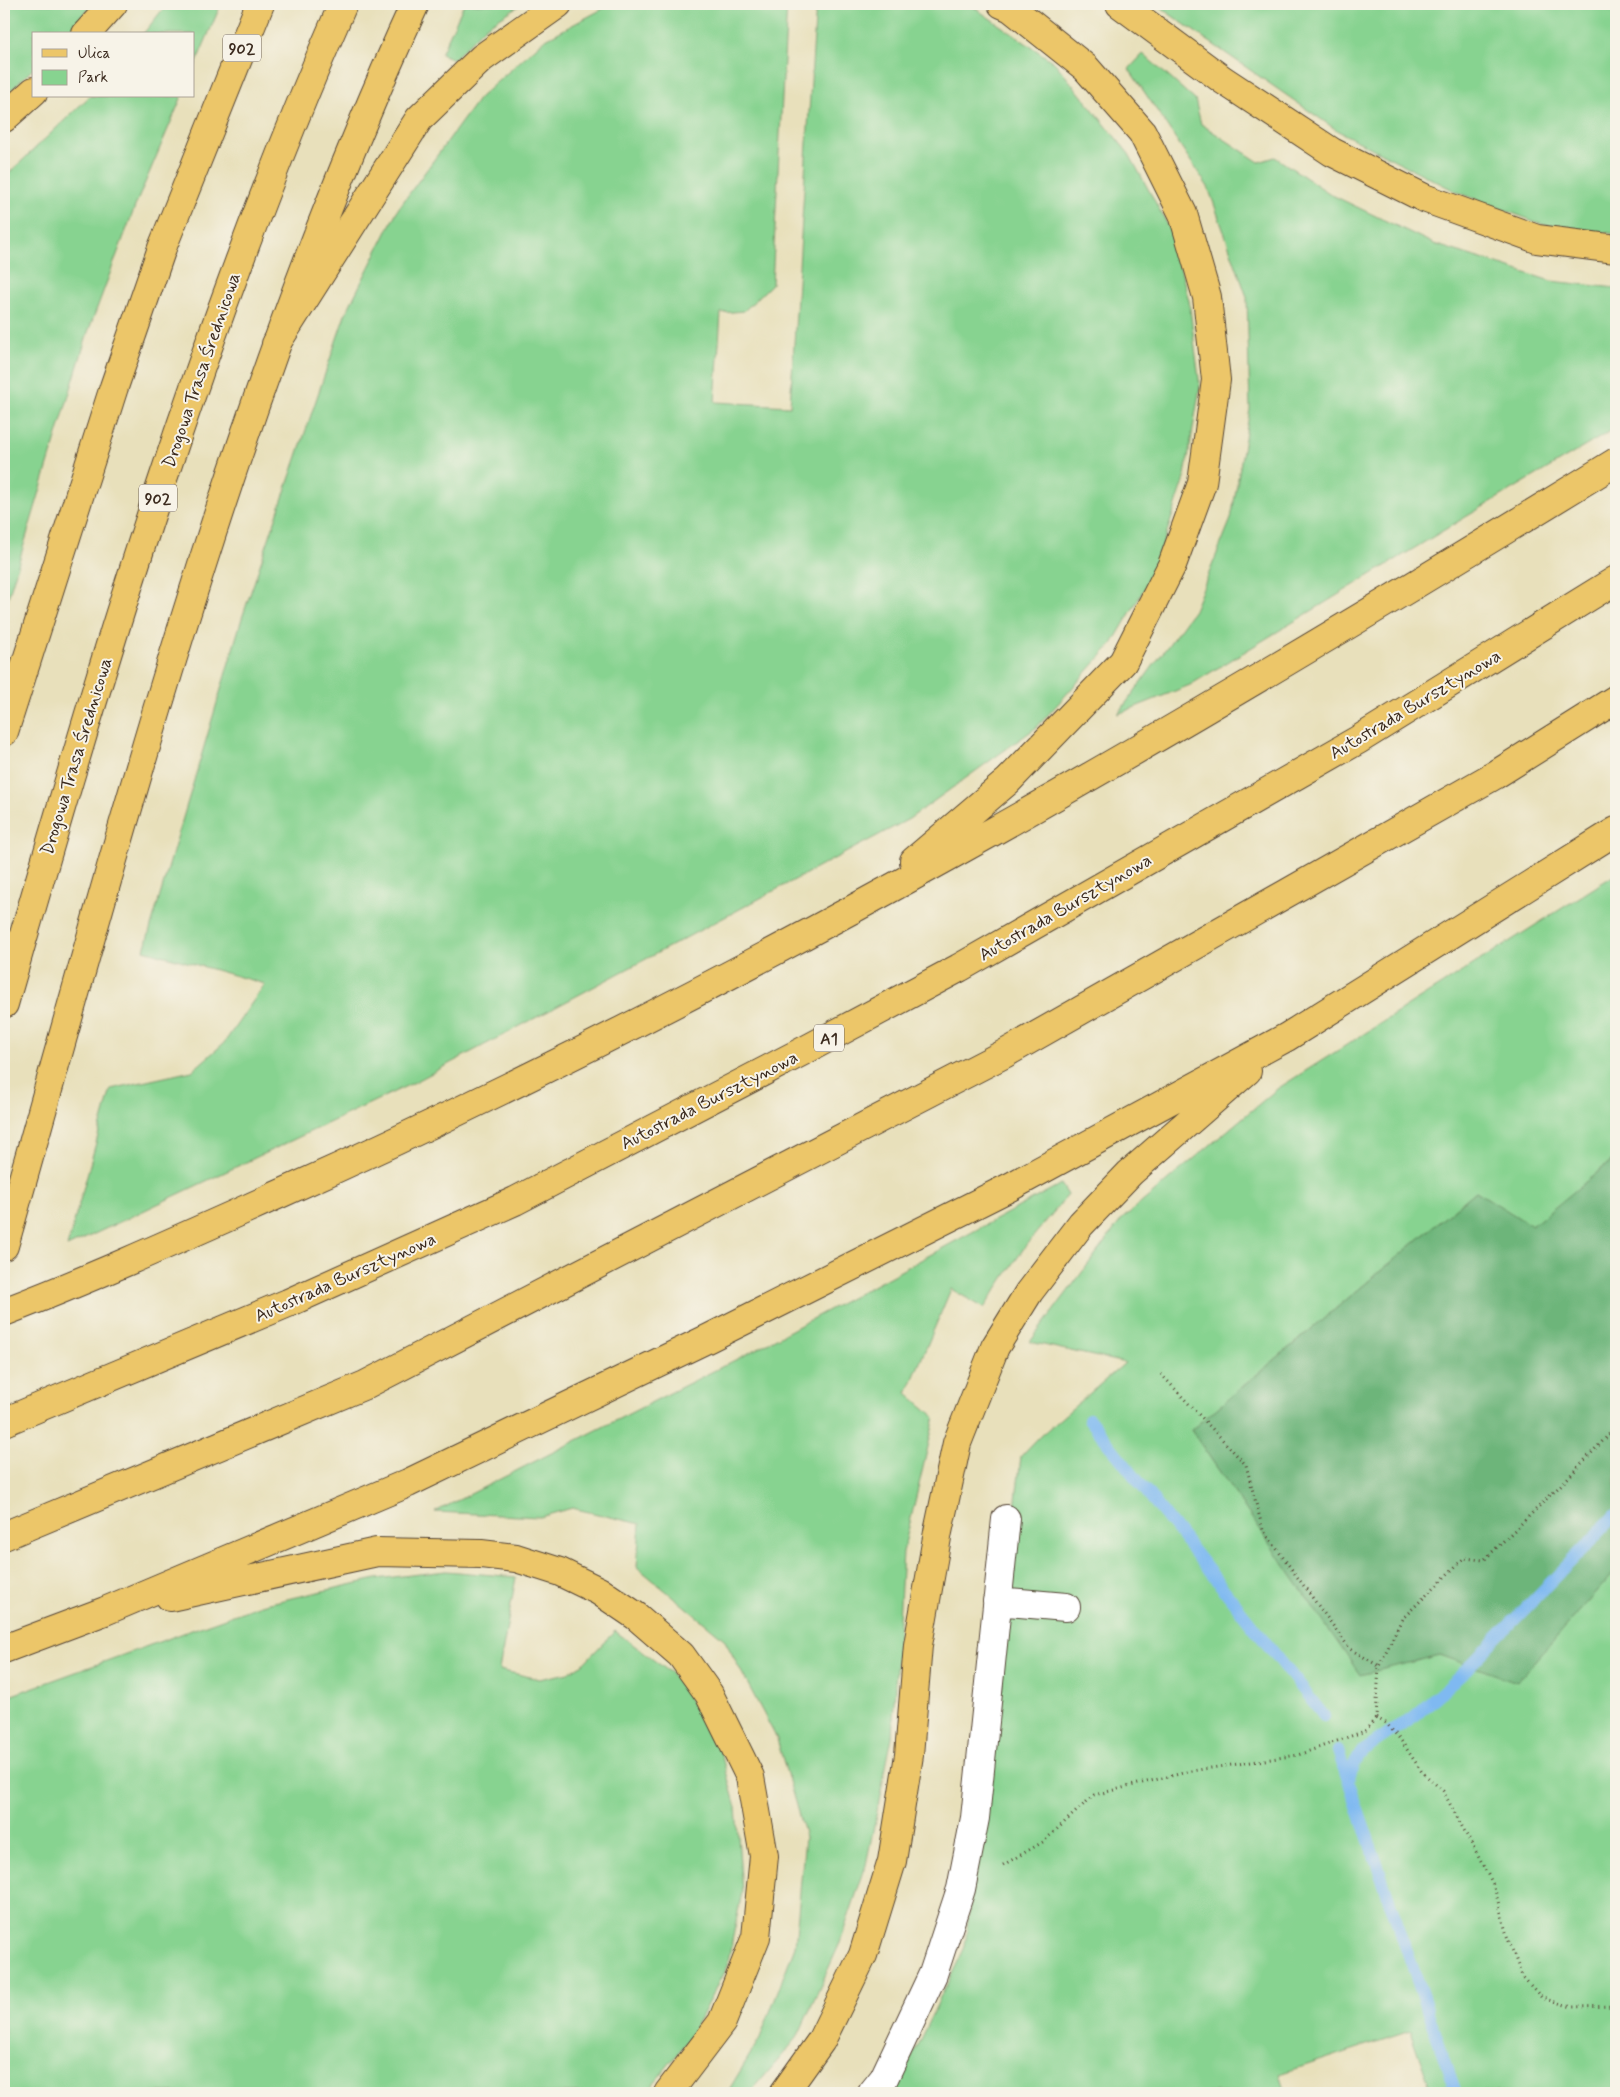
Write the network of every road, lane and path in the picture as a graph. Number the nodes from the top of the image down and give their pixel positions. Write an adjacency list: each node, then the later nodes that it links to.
1 (113, 4): 8 (main road)
2 (260, 4): 16 (main road, 902)
3 (343, 4): 19 (main road, Drogowa Trasa Średnicowa / 902)
4 (415, 4): 12 (main road)
5 (558, 4): 12 (main road)
6 (1002, 4): 18 (main road)
7 (1120, 4): 11 (main road)
8 (88, 32)
9 (32, 93): 10 (main road)
10 (4, 118)
11 (1616, 249)
12 (276, 344): 21 (main road)
13 (1616, 462): 18 (main road)
14 (1616, 580): 24 (main road, Autostrada Bursztynowa / A1)
15 (1616, 699): 27 (main road)
16 (4, 732)
17 (1616, 831): 20 (main road)
18 (863, 905): 22 (main road)
19 (4, 1004)
20 (1287, 1037): 30 (main road); 37 (main road)
21 (4, 1246)
22 (4, 1312)
23 (1161, 1374): 32 (path)
24 (4, 1422)
25 (1616, 1427): 32 (path)
26 (1006, 1519): 28 (lane)
27 (4, 1536)
28 (997, 1601): 29 (lane); 34 (lane)
29 (1066, 1607)
30 (105, 1611): 31 (main road); 36 (main road)
31 (4, 1650)
32 (1379, 1666): 33 (path)
33 (1376, 1718): 34 (path); 35 (path)
34 (960, 1888): 38 (lane)
35 (1616, 2006)
36 (668, 2093)
37 (784, 2093)
38 (872, 2093)

